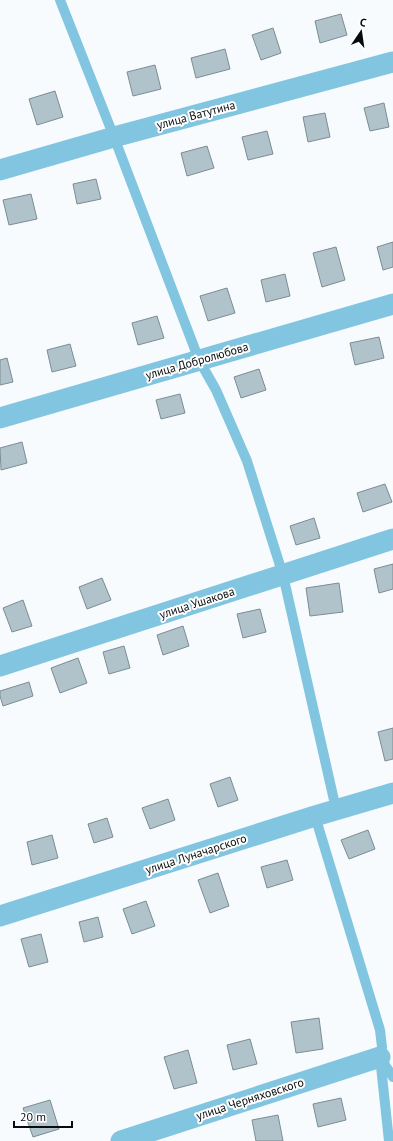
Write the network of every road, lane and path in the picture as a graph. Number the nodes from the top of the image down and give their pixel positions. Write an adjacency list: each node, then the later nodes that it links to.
1 (60, 0): 3 (lane)
2 (393, 62): 3 (street, улица Ватутина)
3 (114, 137): 4 (street, улица Ватутина); 6 (lane)
4 (0, 170)
5 (393, 304): 6 (street, улица Добролюбова)
6 (199, 360): 7 (street, улица Добролюбова); 9 (lane)
7 (0, 418)
8 (393, 539): 9 (street, улица Ушакова)
9 (284, 575): 10 (street, улица Ушакова); 12 (lane)
10 (0, 666)
11 (393, 793): 12 (street, улица Луначарского)
12 (336, 809): 13 (street, улица Луначарского)
13 (315, 816): 14 (street, улица Луначарского); 15 (lane)
14 (0, 916)
15 (380, 1057): 16 (lane); 17 (street, улица Черняховского); 18 (lane)
16 (393, 1077)
17 (121, 1141)
18 (389, 1141)

